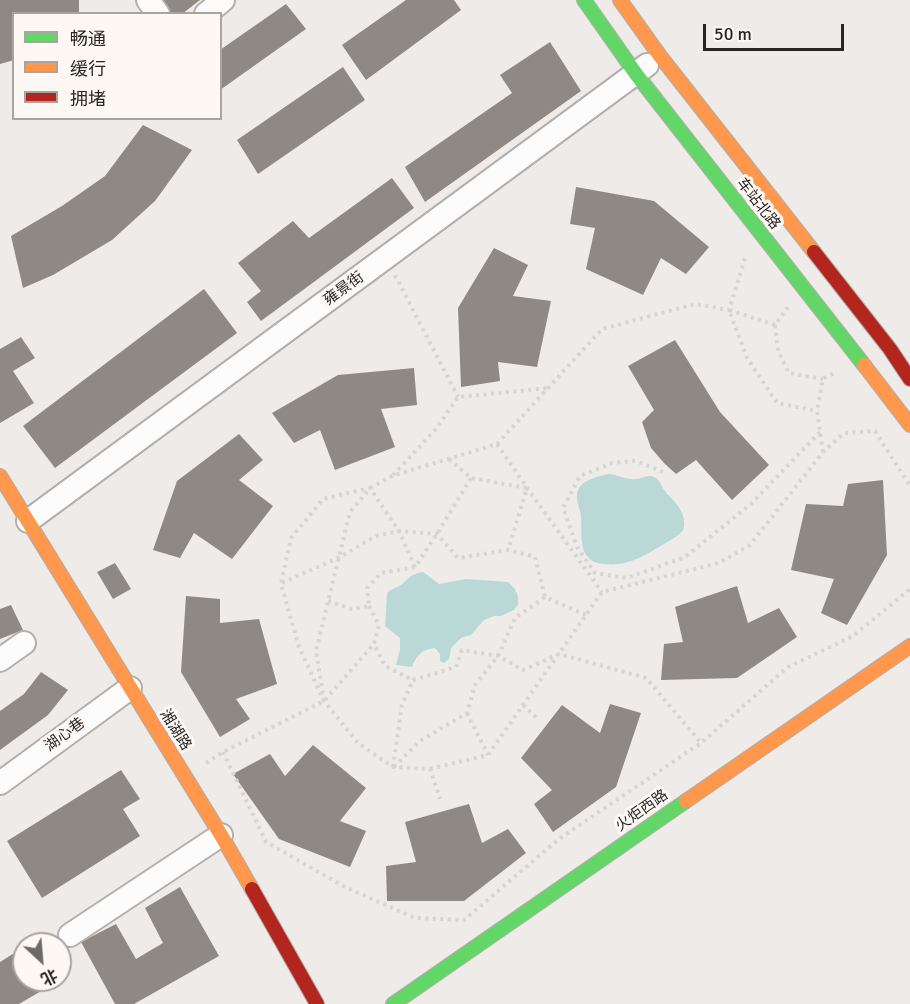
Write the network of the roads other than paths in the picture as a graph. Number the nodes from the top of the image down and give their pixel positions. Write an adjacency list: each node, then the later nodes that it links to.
1 (223, 0): 4 (street)
2 (584, 0): 6 (street, 车站北路)
3 (620, 0): 5 (street, 车站北路)
4 (208, 12)
5 (660, 56): 6 (street, 雍景街); 7 (street, 车站北路)
6 (636, 74): 8 (street, 车站北路); 10 (street, 雍景街)
7 (910, 379)
8 (910, 425)
9 (0, 477): 10 (street, 湘湖路)
10 (28, 521): 14 (street, 湘湖路)
11 (24, 643): 13 (street)
12 (910, 646): 19 (street, 火炬西路)
13 (0, 660)
14 (130, 688): 15 (street, 湖心巷); 16 (street, 湘湖路)
15 (0, 783)
16 (221, 835): 17 (street); 18 (street, 湘湖路)
17 (72, 934)
18 (317, 1004)
19 (393, 1004)

